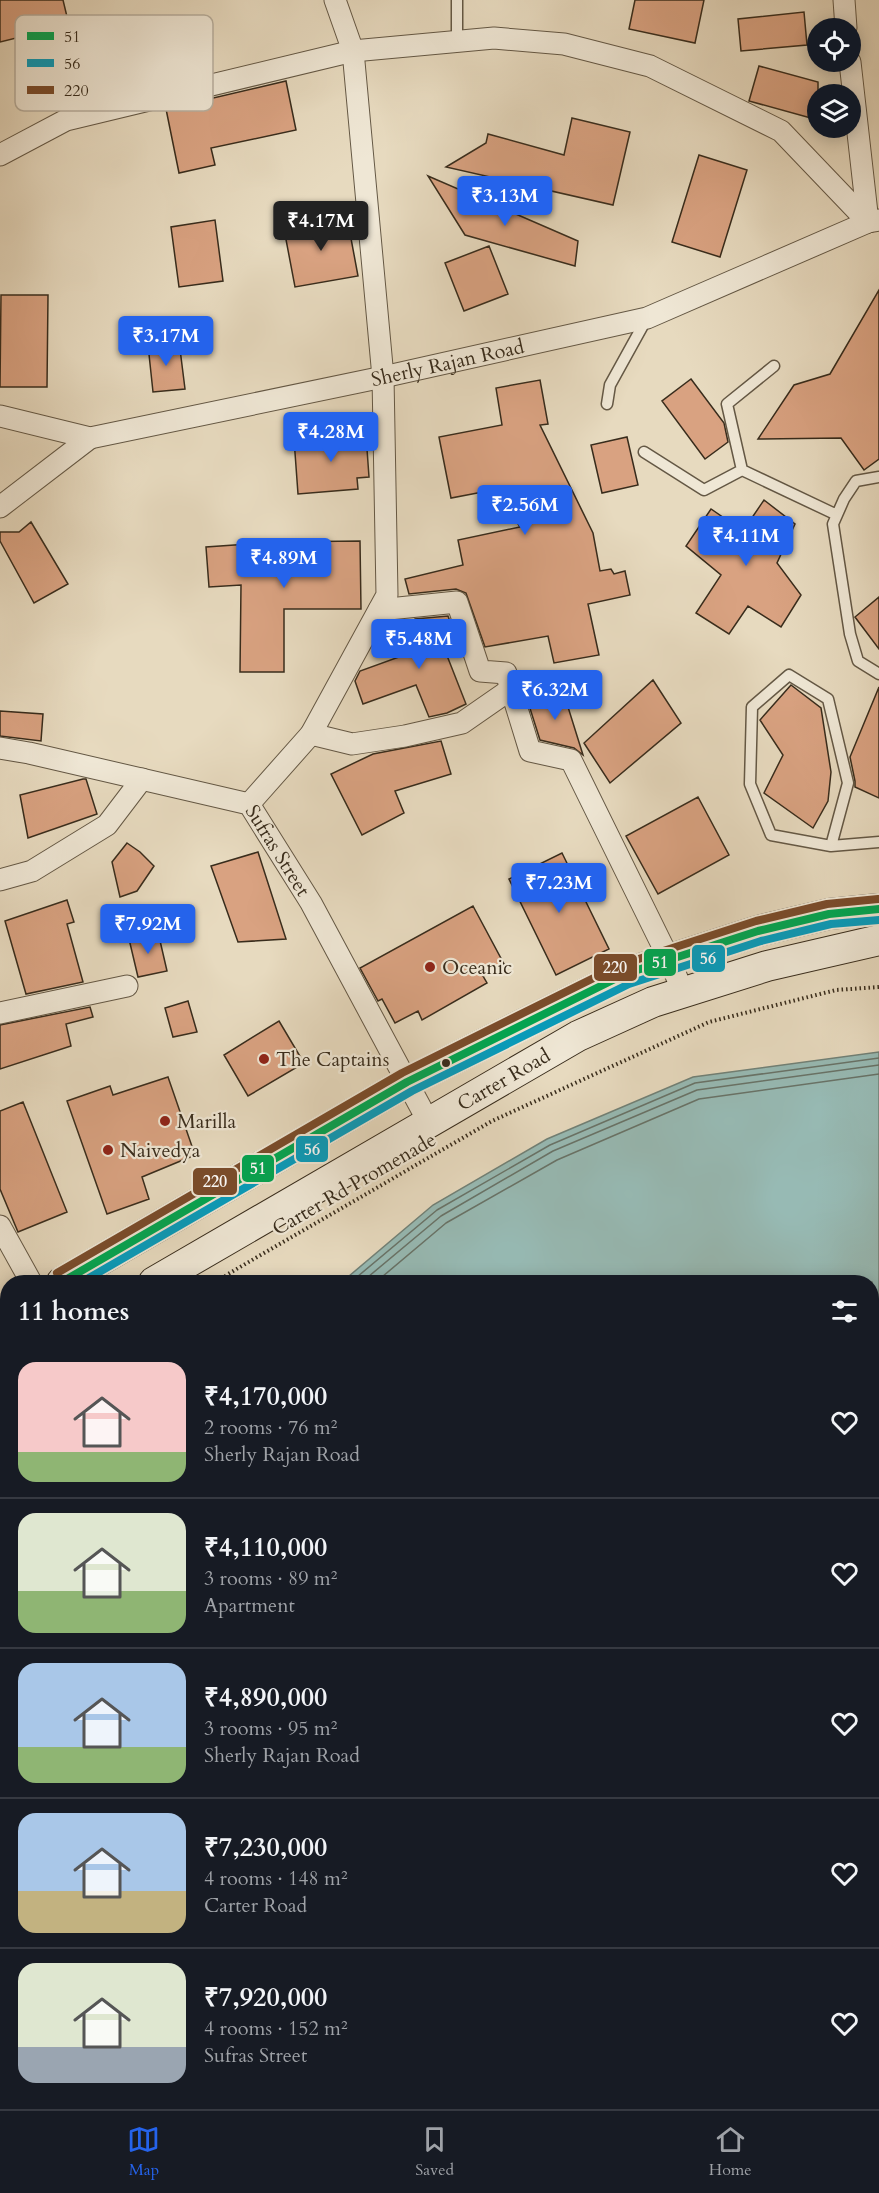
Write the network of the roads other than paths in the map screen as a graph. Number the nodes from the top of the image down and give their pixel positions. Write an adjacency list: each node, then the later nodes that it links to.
1 (335, 0): 6 (street)
2 (457, 0): 5 (lane)
3 (844, 0): 4 (street)
4 (845, 18)
5 (457, 41): 6 (street); 11 (street)
6 (353, 51): 8 (street); 14 (street)
7 (851, 72): 11 (street)
8 (213, 85)
9 (103, 111): 10 (street)
10 (0, 155)
11 (873, 221): 12 (street, Sherly Rajan Road)
12 (647, 318): 14 (street, Sherly Rajan Road); 15 (lane)
13 (774, 366): 19 (lane)
14 (383, 377): 17 (street, Sherly Rajan Road); 23 (street)
15 (607, 404)
16 (0, 416): 17 (street, Sherly Rajan Road)
17 (90, 438): 21 (street)
18 (644, 452): 19 (lane)
19 (742, 470): 22 (lane)
20 (879, 477): 22 (lane)
21 (0, 507)
22 (837, 515): 24 (lane)
23 (379, 610): 25 (street); 26 (street)
24 (879, 674)
25 (511, 689): 26 (street); 35 (street)
26 (311, 734): 29 (street)
27 (0, 748): 28 (street, Sufras Street)
28 (142, 779): 29 (street, Sufras Street); 32 (street)
29 (249, 804): 39 (street, Sufras Street)
30 (879, 842): 31 (lane)
31 (831, 846): 31 (lane)
32 (0, 880)
33 (879, 909): 35 (main road, Carter Road)
34 (879, 940): 37 (main road, Carter Road)
35 (669, 959): 37 (street); 39 (main road, Carter Road)
36 (127, 986): 38 (street)
37 (682, 993): 40 (main road, Carter Road)
38 (0, 1013)
39 (407, 1082): 40 (street, Sufras Street); 43 (main road, Carter Road)
40 (429, 1123): 44 (main road, Carter Road)
41 (0, 1226): 42 (street)
42 (27, 1275)
43 (74, 1275)
44 (166, 1275)

